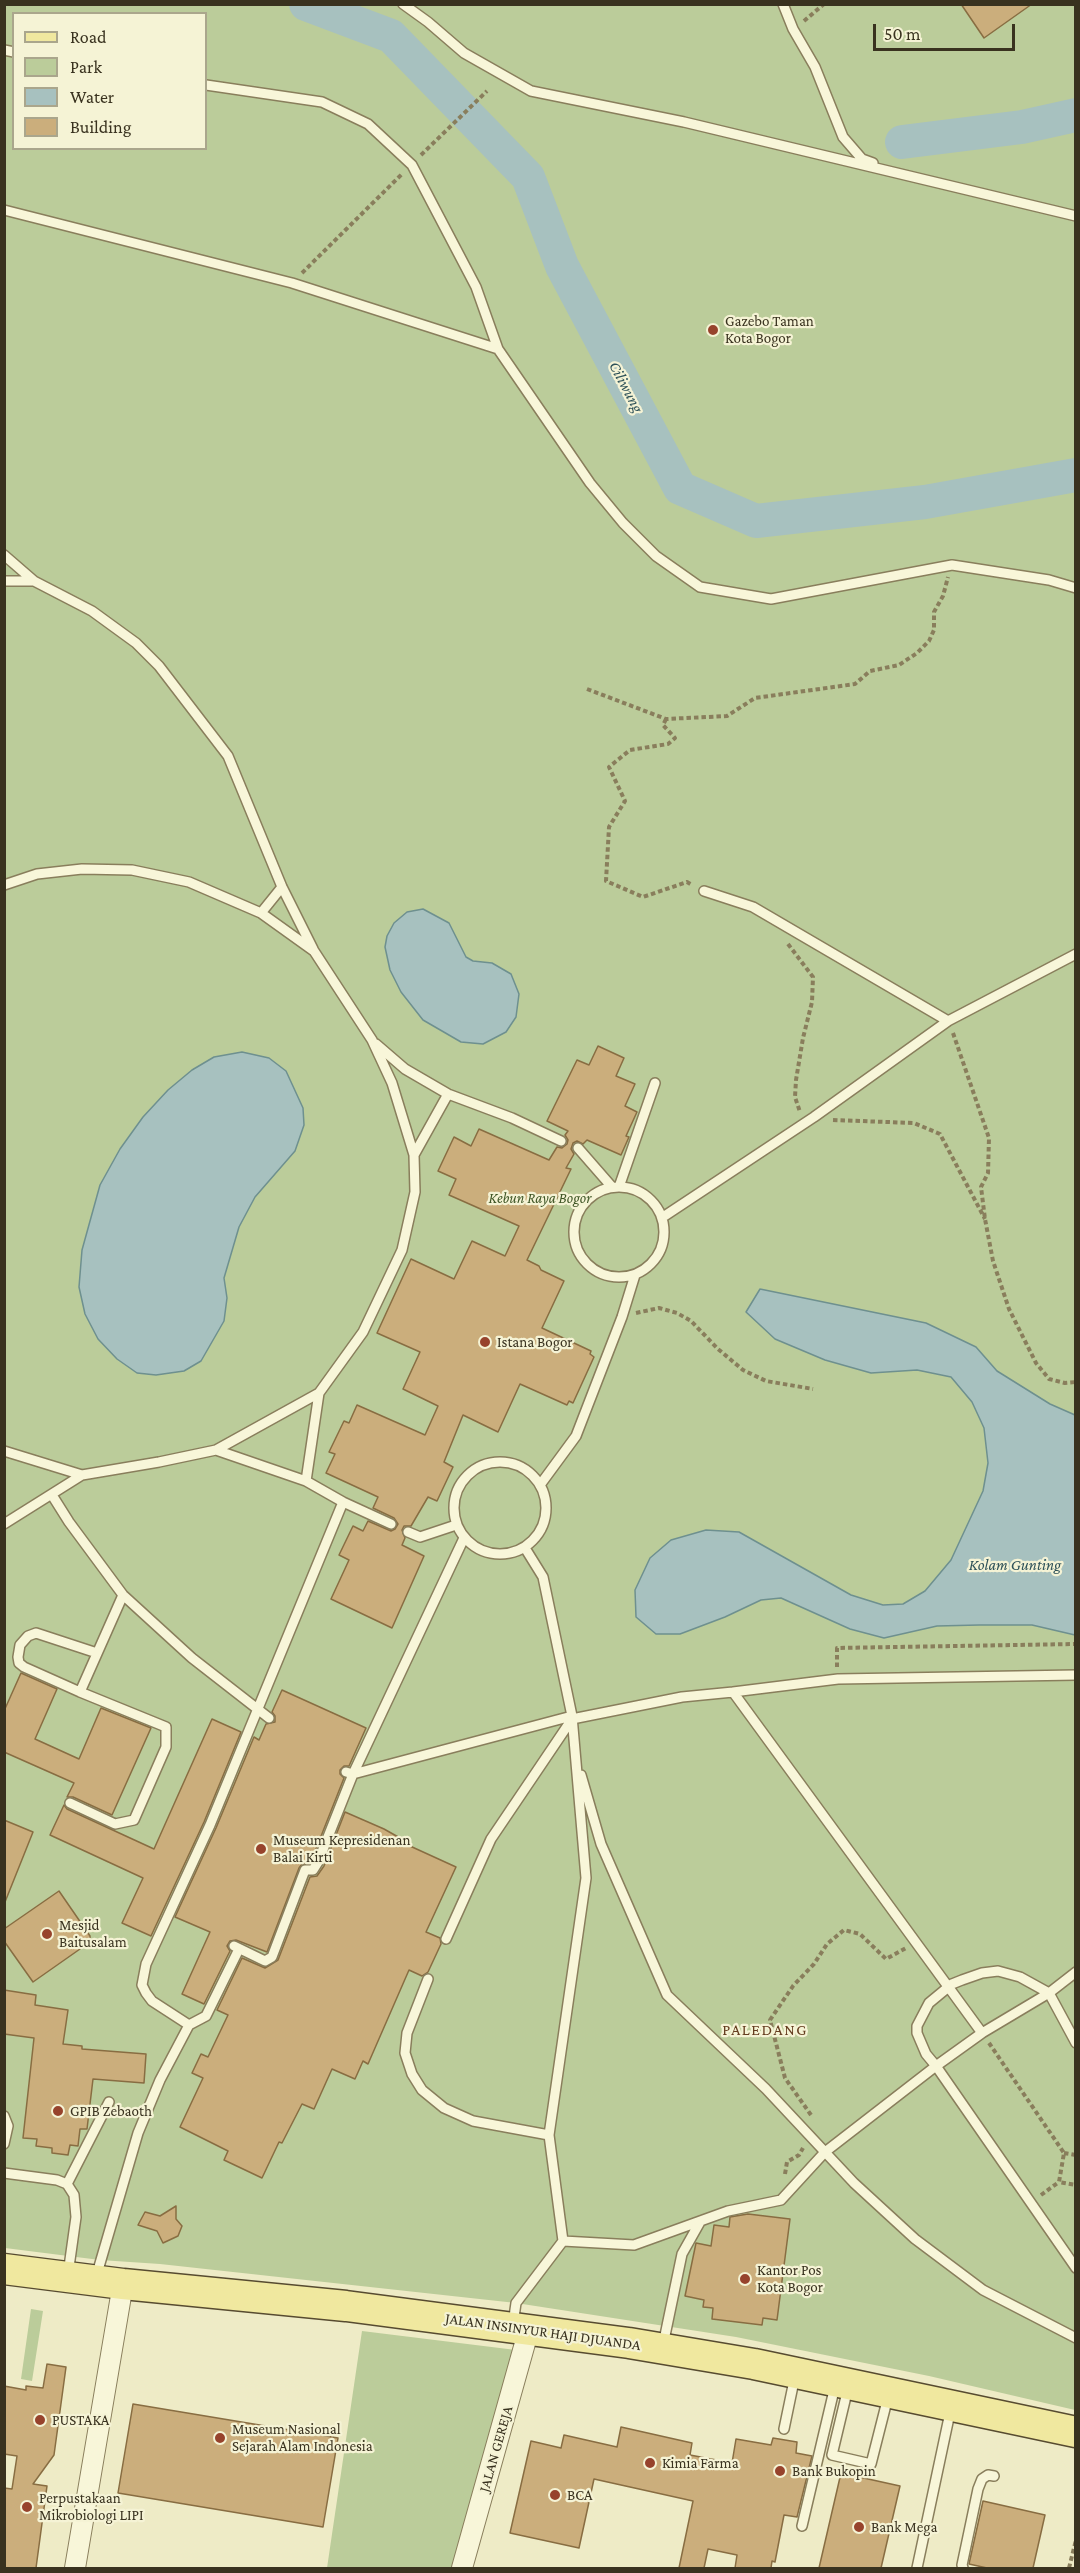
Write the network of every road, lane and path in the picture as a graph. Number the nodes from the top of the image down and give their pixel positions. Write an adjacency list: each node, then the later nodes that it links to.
1 (403, 4): 8 (lane)
2 (783, 4): 4 (lane)
3 (824, 4): 4 (path)
4 (793, 29): 8 (lane)
5 (207, 85): 7 (lane)
6 (487, 91): 7 (path)
7 (412, 165): 11 (path); 12 (lane)
8 (885, 171): 10 (lane)
9 (4, 210): 11 (lane)
10 (1076, 216)
11 (292, 283): 12 (lane)
12 (498, 349): 14 (lane)
13 (4, 555): 16 (lane)
14 (952, 565): 17 (lane); 19 (path)
15 (4, 581): 16 (lane)
16 (34, 581): 21 (lane)
17 (1076, 588)
18 (587, 690): 19 (path)
19 (666, 719): 22 (path)
20 (4, 885): 23 (lane)
21 (282, 887): 23 (lane); 25 (lane)
22 (704, 891): 27 (lane)
23 (256, 911): 25 (lane)
24 (780, 939): 31 (path)
25 (314, 951): 28 (lane)
26 (1076, 954): 27 (lane)
27 (948, 1021): 31 (lane); 37 (path)
28 (372, 1040): 30 (lane); 34 (lane)
29 (655, 1083): 35 (lane)
30 (448, 1094): 32 (lane); 34 (lane)
31 (814, 1118): 36 (lane); 37 (path)
32 (561, 1141)
33 (578, 1148): 35 (lane)
34 (414, 1155): 42 (lane)
35 (615, 1187): 36 (lane); 38 (lane)
36 (663, 1217): 38 (lane)
37 (985, 1219): 40 (path)
38 (635, 1275): 39 (lane)
39 (622, 1317): 41 (path); 47 (lane)
40 (1076, 1382)
41 (813, 1389)
42 (319, 1393): 43 (lane); 46 (lane)
43 (216, 1450): 45 (lane); 46 (lane)
44 (4, 1451): 45 (lane)
45 (82, 1475): 48 (lane)
46 (306, 1481): 49 (lane)
47 (540, 1485): 52 (lane); 55 (lane)
48 (52, 1495): 50 (lane); 56 (lane)
49 (344, 1502): 51 (lane); 63 (lane)
50 (4, 1524)
51 (391, 1524)
52 (456, 1525): 53 (lane); 54 (lane)
53 (408, 1532)
54 (464, 1538): 55 (lane); 67 (lane)
55 (525, 1548): 65 (lane)
56 (123, 1595): 58 (lane); 63 (lane)
57 (1076, 1644): 60 (path)
58 (97, 1653): 61 (lane); 61 (lane)
59 (1076, 1675): 60 (lane)
60 (838, 1679): 62 (lane)
61 (80, 1692): 68 (lane)
62 (734, 1692): 65 (lane); 70 (lane)
63 (257, 1710): 64 (lane); 75 (lane)
64 (269, 1718)
65 (572, 1718): 66 (lane); 67 (lane); 69 (lane)
66 (575, 1755): 82 (lane); 84 (lane)
67 (350, 1773): 75 (lane)
68 (70, 1803)
69 (446, 1939)
70 (918, 1942): 73 (lane); 79 (path)
71 (1076, 1972): 74 (lane)
72 (428, 1979): 82 (lane)
73 (949, 1987): 74 (lane); 76 (lane); 78 (lane)
74 (1048, 1993): 76 (lane); 77 (lane)
75 (189, 2025): 96 (lane)
76 (982, 2033): 78 (lane); 85 (path)
77 (1076, 2043)
78 (936, 2066): 84 (lane); 91 (lane)
79 (794, 2092)
80 (109, 2102): 89 (lane)
81 (4, 2116): 83 (lane)
82 (549, 2135): 93 (lane)
83 (4, 2144)
84 (825, 2152): 92 (lane); 98 (lane)
85 (1064, 2153): 86 (path); 88 (path)
86 (1076, 2155)
87 (4, 2173): 89 (lane)
88 (1059, 2182): 90 (path); 91 (path)
89 (68, 2184): 96 (lane)
90 (1076, 2186)
91 (1030, 2202): 94 (lane)
92 (700, 2222): 93 (lane); 99 (lane)
93 (563, 2241): 97 (lane)
94 (1076, 2268)
95 (4, 2269): 96 (main road, JALAN INSINYUR HAJI DJUANDA)
96 (95, 2280): 97 (main road, JALAN INSINYUR HAJI DJUANDA); 109 (street)
97 (521, 2328): 99 (main road, JALAN INSINYUR HAJI DJUANDA); 110 (street, JALAN GEREJA)
98 (1076, 2338)
99 (663, 2349): 100 (main road, JALAN INSINYUR HAJI DJUANDA)
100 (796, 2373): 101 (main road, JALAN INSINYUR HAJI DJUANDA); 104 (lane)
101 (843, 2383): 102 (main road, JALAN INSINYUR HAJI DJUANDA); 102 (lane); 107 (lane)
102 (889, 2392): 103 (main road, JALAN INSINYUR HAJI DJUANDA)
103 (952, 2406): 105 (main road, JALAN INSINYUR HAJI DJUANDA); 111 (lane)
104 (784, 2429)
105 (1076, 2432)
106 (994, 2476): 112 (lane)
107 (802, 2526)
108 (1076, 2540): 113 (path)
109 (75, 2568)
110 (462, 2568)
111 (917, 2568)
112 (963, 2568)
113 (1069, 2568)

